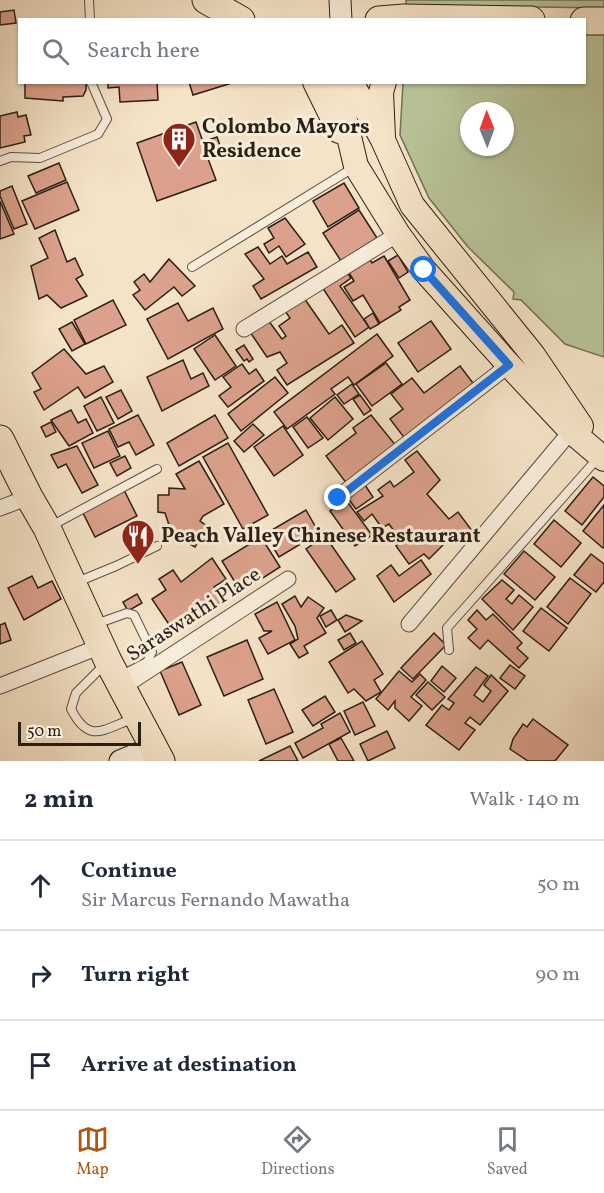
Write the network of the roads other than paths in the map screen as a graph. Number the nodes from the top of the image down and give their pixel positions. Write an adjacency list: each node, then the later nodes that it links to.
1 (89, 0): 4 (lane)
2 (206, 0): 5 (highway)
3 (340, 0): 6 (main road)
4 (90, 18)
5 (238, 18)
6 (340, 18)
7 (586, 21): 8 (highway)
8 (604, 21)
9 (92, 84): 15 (lane)
10 (316, 84): 16 (main road)
11 (336, 84): 16 (main road)
12 (352, 84): 14 (main road)
13 (383, 84): 14 (main road)
14 (384, 140): 23 (main road)
15 (0, 161)
16 (356, 166): 17 (main road); 18 (lane)
17 (398, 234): 19 (street); 20 (main road)
18 (192, 267)
19 (244, 329)
20 (509, 365): 21 (main road); 26 (street)
21 (570, 431): 23 (main road); 32 (street)
22 (0, 439): 25 (highway)
23 (602, 458): 33 (lane)
24 (158, 469): 28 (lane)
25 (29, 498): 27 (street); 28 (highway)
26 (338, 498)
27 (0, 508)
28 (47, 528): 31 (highway)
29 (157, 546): 31 (lane)
30 (288, 579): 34 (street, Saraswathi Place)
31 (73, 583): 34 (highway)
32 (409, 624)
33 (448, 650)
34 (108, 659): 34 (lane); 35 (street, Saraswathi Place); 36 (highway); 36 (lane)
35 (0, 686)
36 (138, 716): 37 (highway)
37 (158, 754): 38 (main road)
38 (120, 761)

